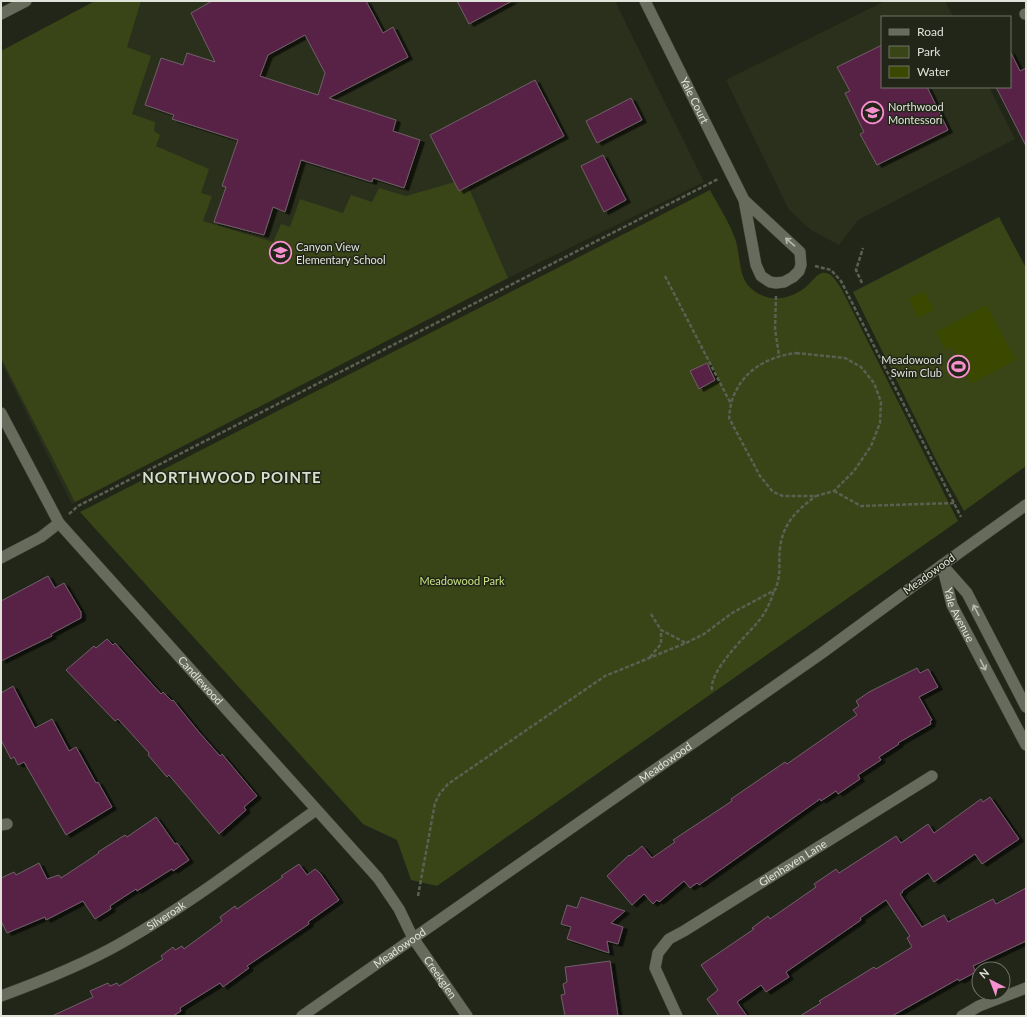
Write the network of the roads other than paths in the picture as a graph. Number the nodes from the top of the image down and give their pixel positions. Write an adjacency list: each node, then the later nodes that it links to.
1 (26, 1): 3 (street)
2 (645, 1): 4 (street, Yale Court)
3 (1, 14)
4 (744, 200): 4 (street, Yale Court, one-way to 4)
5 (1, 413): 7 (street, Candlewood)
6 (1026, 505): 9 (street, Meadowood)
7 (58, 523): 8 (street); 13 (street, Candlewood)
8 (1, 558)
9 (942, 565): 10 (street, Yale Avenue, one-way to 9); 11 (street, Yale Avenue, one-way to 11); 14 (street, Meadowood)
10 (1026, 706)
11 (1026, 745)
12 (932, 776): 19 (street, Glenhaven Lane)
13 (316, 810): 14 (street, Candlewood); 16 (street, Silveroak)
14 (414, 938): 17 (street, Meadowood); 18 (street, Creekglen)
15 (1026, 988): 20 (street)
16 (1, 996)
17 (302, 1016)
18 (467, 1016)
19 (677, 1016)
20 (962, 1016)

